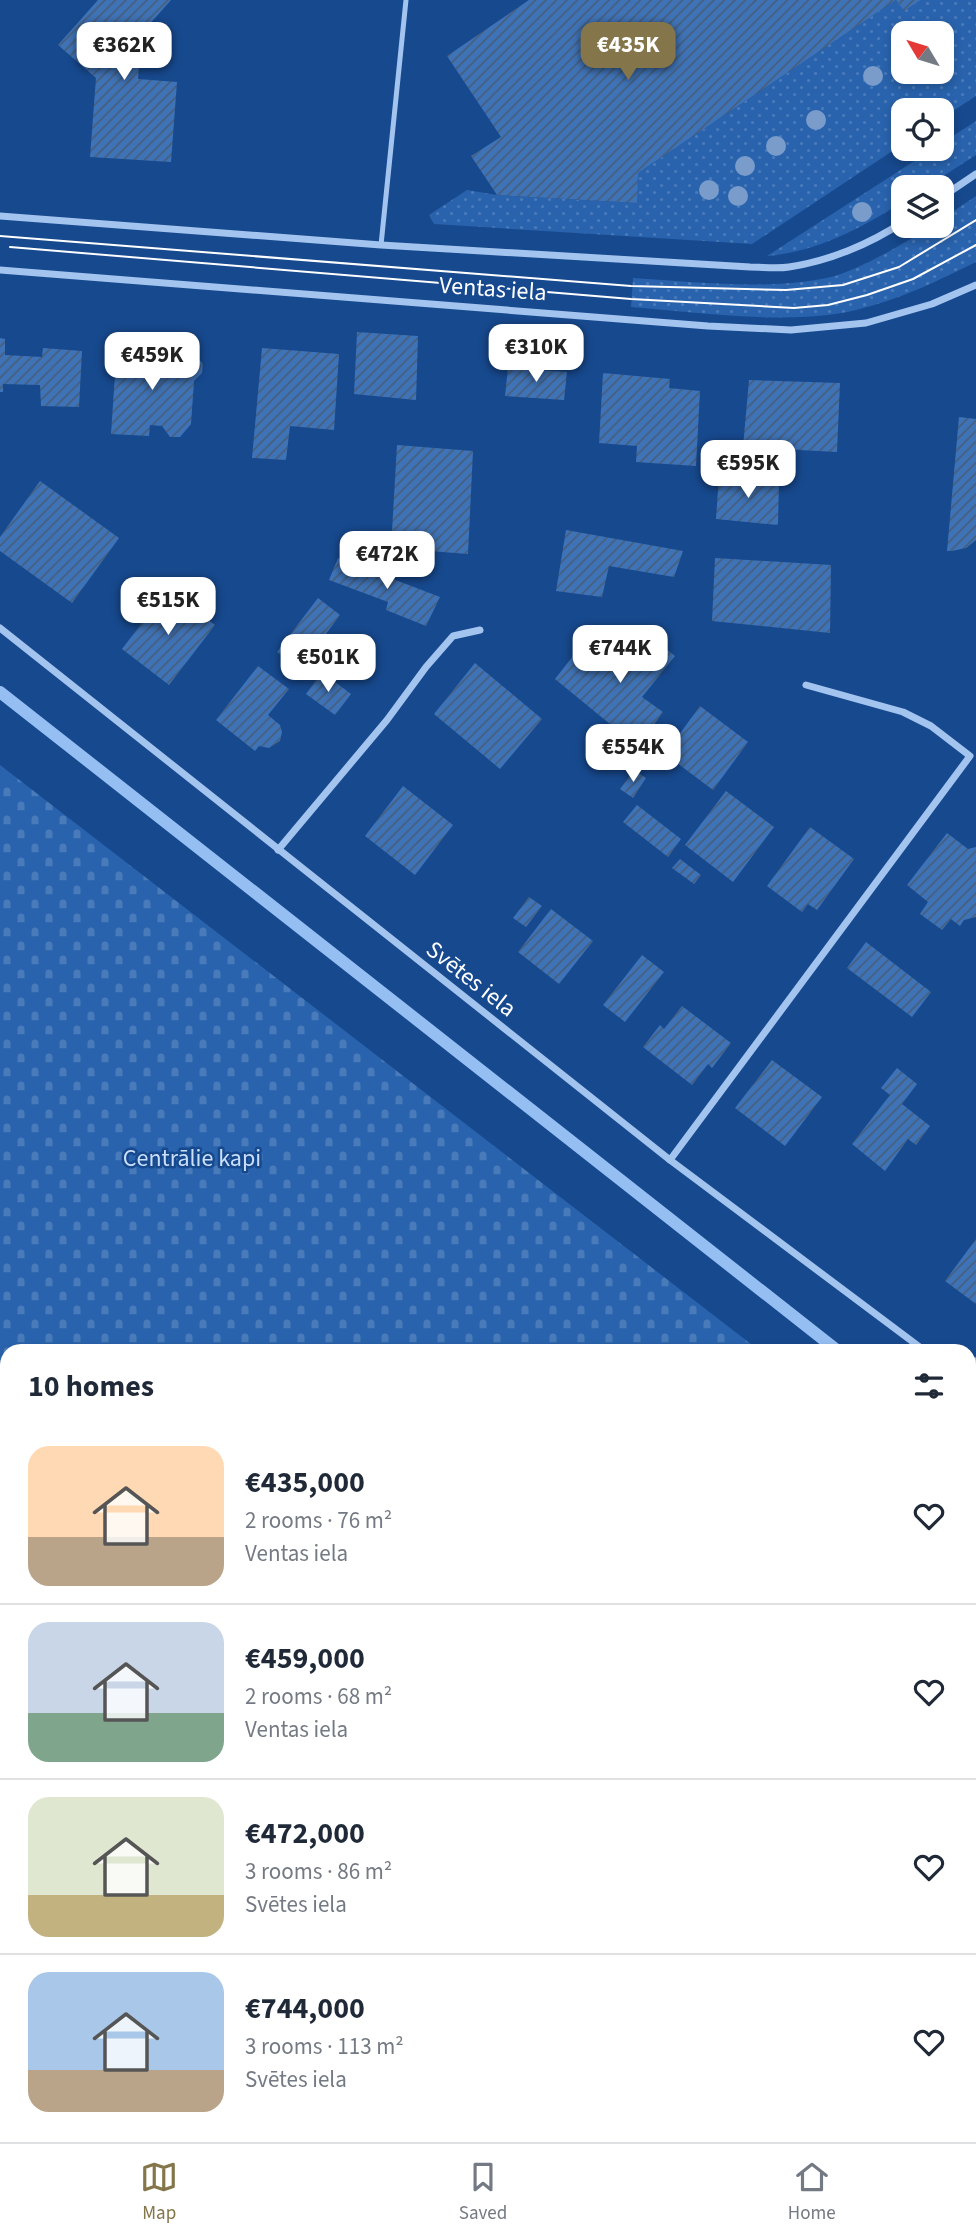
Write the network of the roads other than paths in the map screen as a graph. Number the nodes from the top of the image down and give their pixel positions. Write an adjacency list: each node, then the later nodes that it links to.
1 (406, 0): 6 (lane)
2 (976, 174): 3 (street)
3 (954, 189)
4 (0, 216): 6 (street, Ventas iela)
5 (891, 228): 6 (street, Ventas iela)
6 (381, 245)
7 (0, 270): 8 (street, Ventas iela)
8 (976, 285)
9 (0, 628): 12 (street, Svētes iela)
10 (480, 630): 12 (street)
11 (806, 685): 13 (street)
12 (278, 850): 13 (street, Svētes iela)
13 (670, 1160): 14 (street, Svētes iela)
14 (916, 1344)

